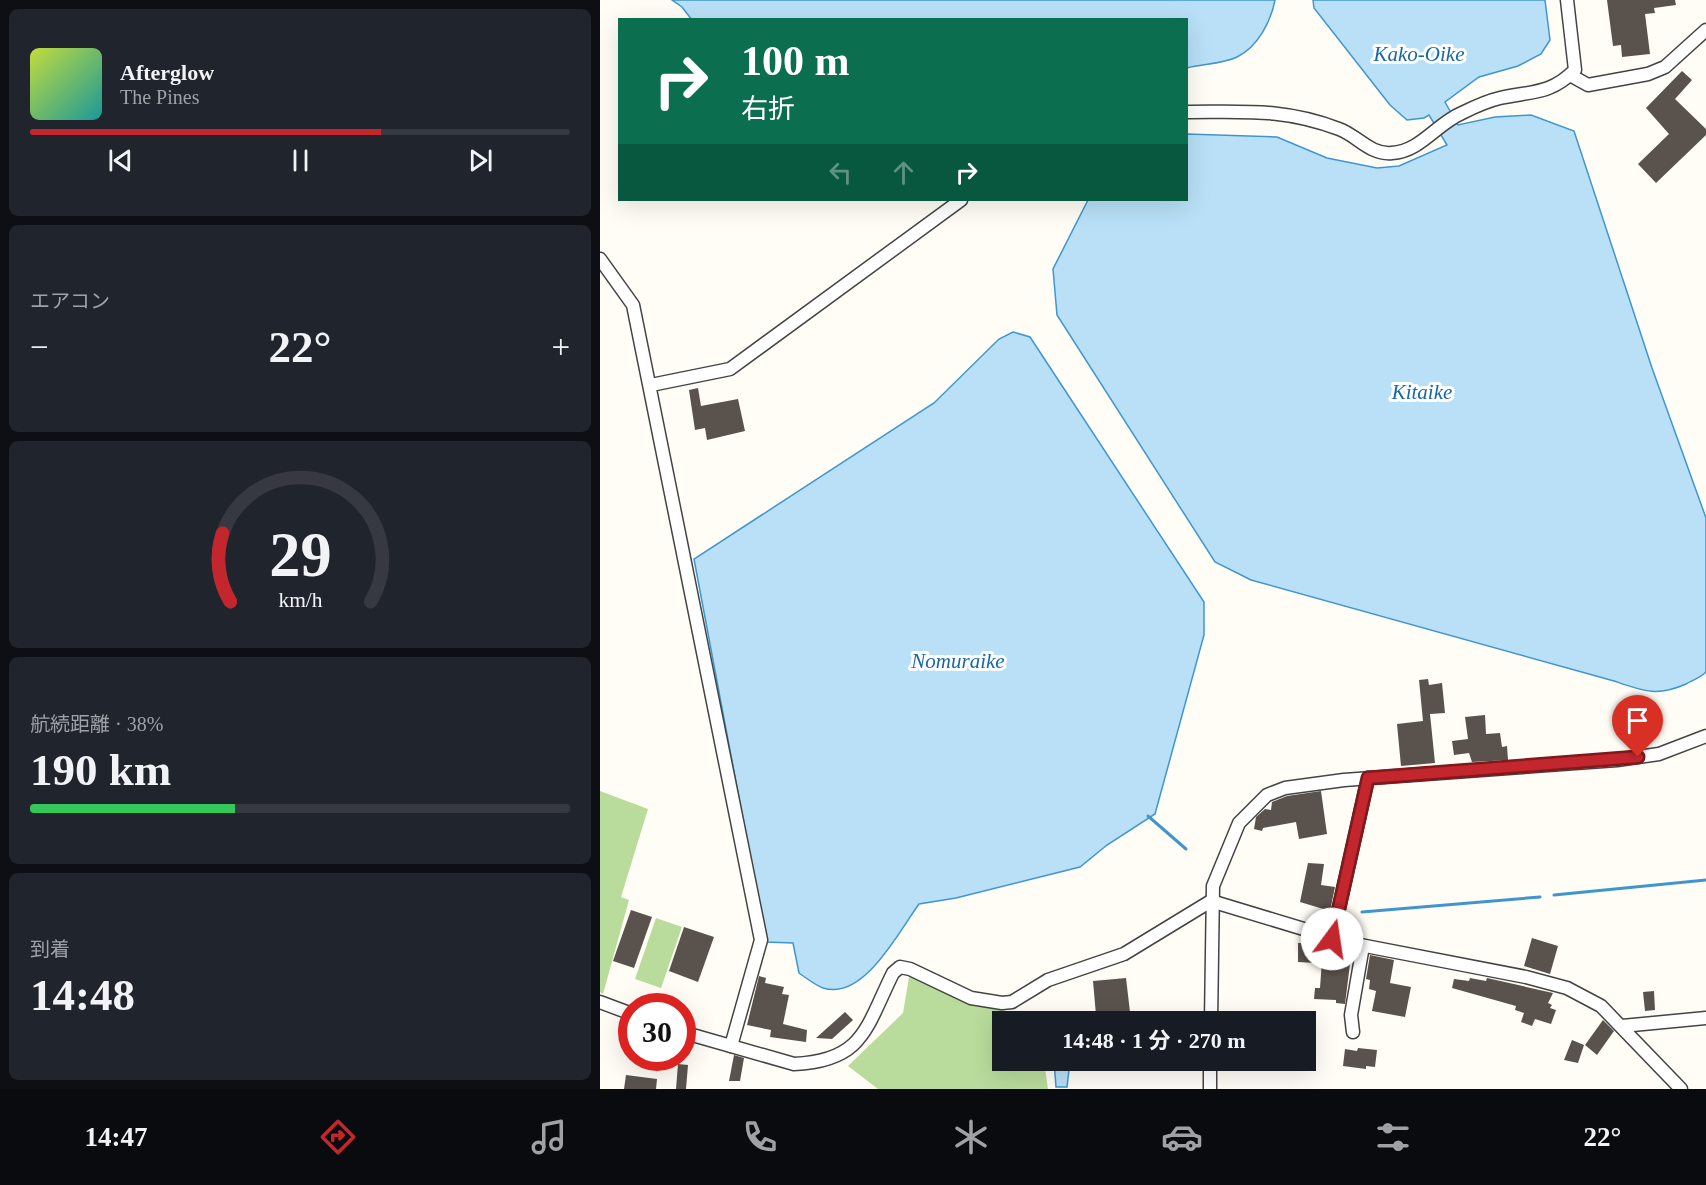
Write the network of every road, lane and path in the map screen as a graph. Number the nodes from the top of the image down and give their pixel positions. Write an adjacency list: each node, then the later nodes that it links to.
1 (1567, 0): 3 (street)
2 (1706, 30): 3 (street)
3 (1570, 75): 4 (street)
4 (1188, 112)
5 (960, 201): 7 (street)
6 (600, 260): 7 (street)
7 (651, 385): 20 (street)
8 (1706, 736): 9 (street)
9 (1368, 778): 10 (street); 11 (street)
10 (1211, 902): 11 (street); 15 (street); 20 (street)
11 (1332, 939): 12 (street)
12 (1363, 946): 17 (street); 18 (street)
13 (600, 1002): 14 (street)
14 (618, 1009)
15 (1210, 1011)
16 (1706, 1018): 17 (street)
17 (1622, 1026): 23 (street)
18 (1353, 1032)
19 (696, 1036): 20 (street)
20 (731, 1046)
21 (1210, 1071): 22 (street)
22 (1210, 1089)
23 (1682, 1089)

